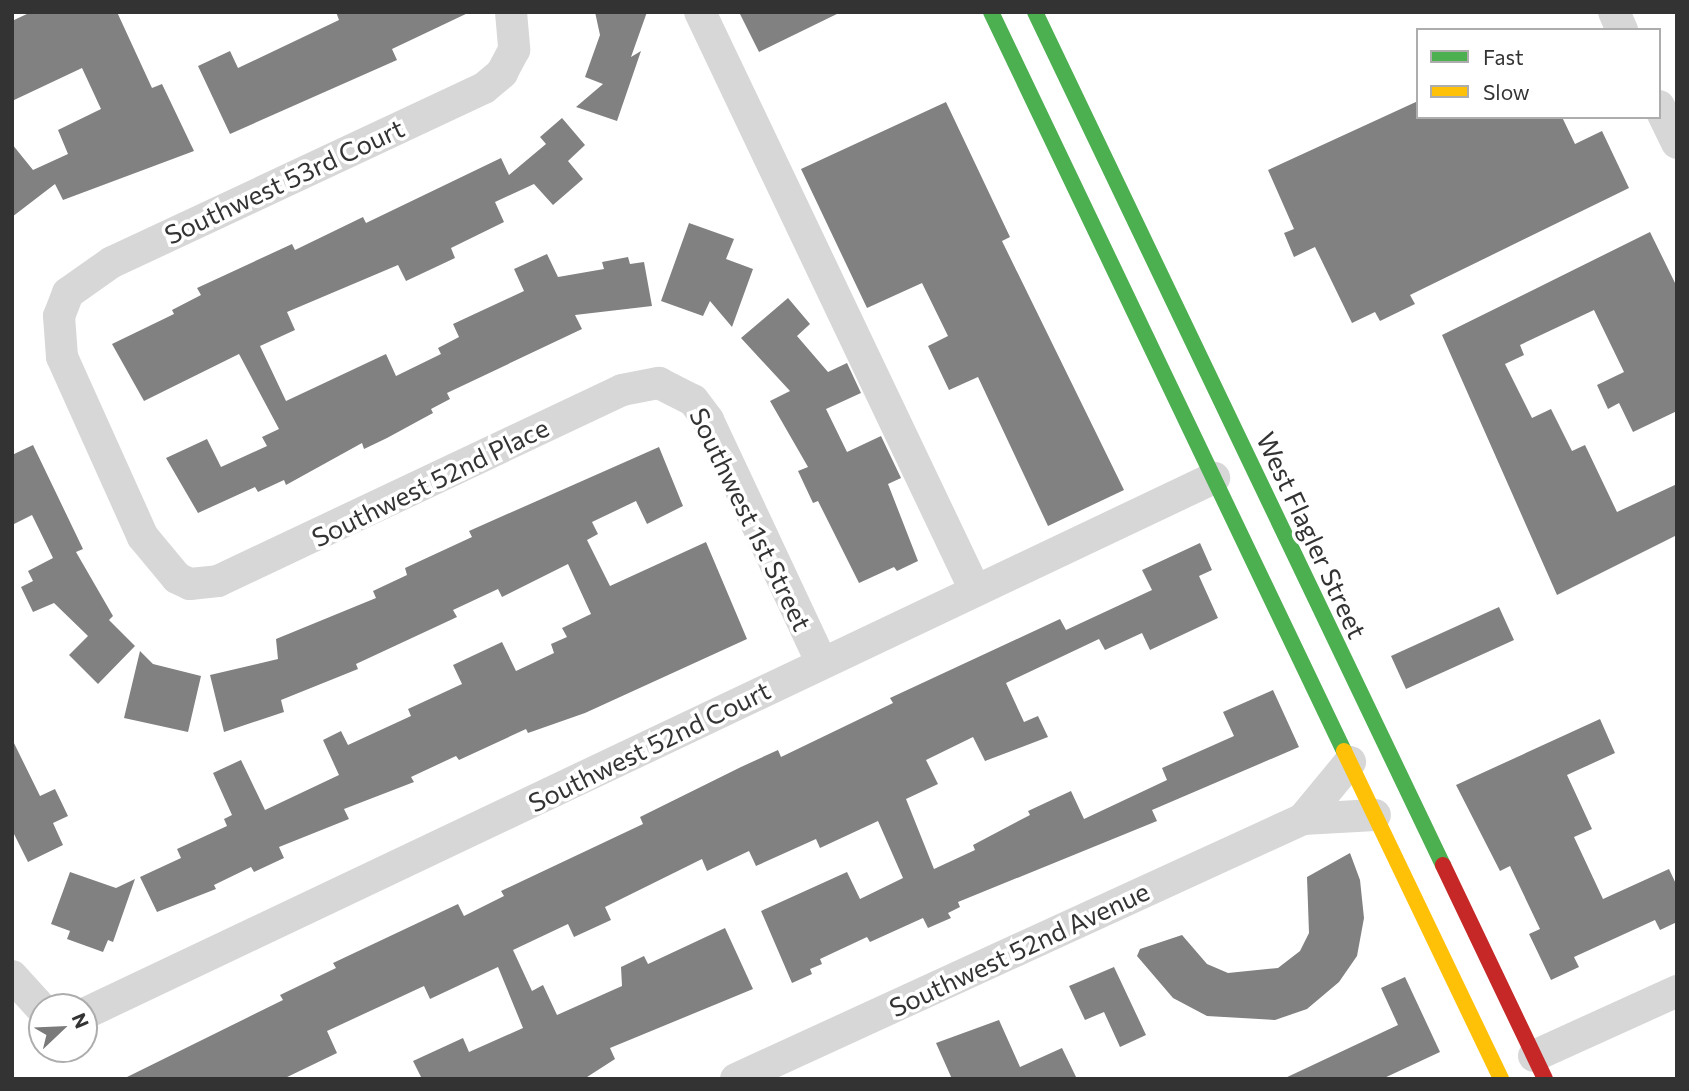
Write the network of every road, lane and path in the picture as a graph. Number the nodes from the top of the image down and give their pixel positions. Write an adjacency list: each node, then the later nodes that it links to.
1 (511, 12): 14 (street, Southwest 53rd Court)
2 (700, 12): 15 (street)
3 (991, 12): 7 (main road)
4 (1614, 12): 6 (street)
5 (1040, 14): 8 (main road, West Flagler Street)
6 (1621, 28)
7 (1004, 39): 8 (main road); 12 (main road)
8 (1069, 85): 13 (main road, West Flagler Street)
9 (1661, 111): 10 (street)
10 (1677, 143)
11 (670, 386): 14 (street, Southwest 52nd Place); 16 (street, Southwest 1st Street)
12 (1214, 478): 13 (main road); 15 (street, Southwest 52nd Court); 17 (main road)
13 (1297, 560): 25 (main road, West Flagler Street)
14 (190, 584)
15 (974, 588): 16 (street, Southwest 52nd Court)
16 (822, 663): 24 (street, Southwest 52nd Court)
17 (1350, 762): 18 (main road); 19 (street, Southwest 52nd Avenue)
18 (1375, 815): 19 (street, Southwest 52nd Avenue); 23 (main road)
19 (1303, 819): 27 (street, Southwest 52nd Avenue)
20 (12, 976): 22 (street)
21 (1677, 991): 25 (street)
22 (28, 994)
23 (1461, 995): 25 (main road); 26 (main road)
24 (98, 1007)
25 (1540, 1067)
26 (1495, 1077)
27 (736, 1079)

